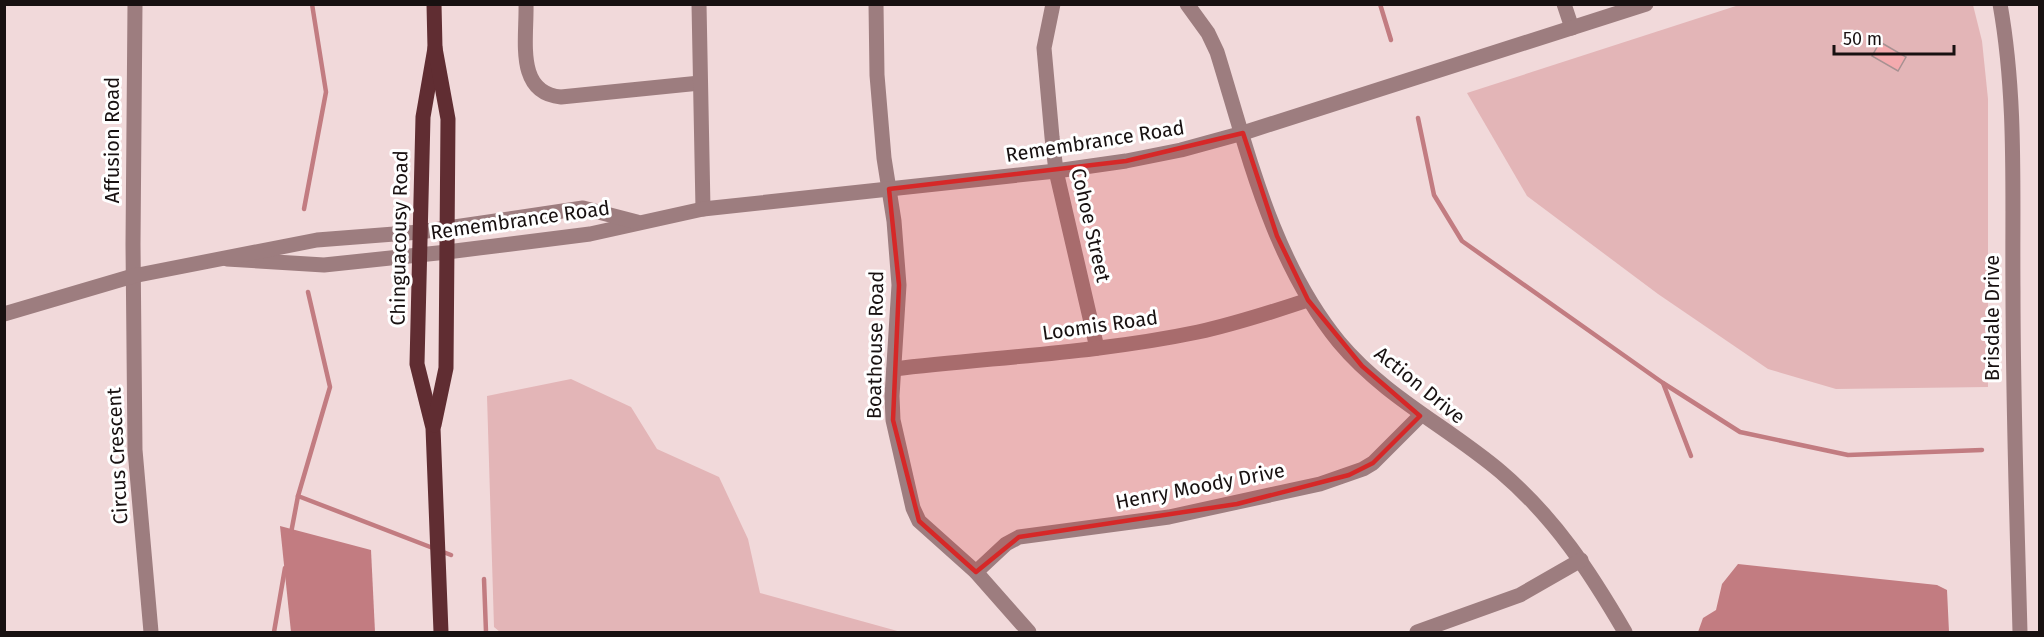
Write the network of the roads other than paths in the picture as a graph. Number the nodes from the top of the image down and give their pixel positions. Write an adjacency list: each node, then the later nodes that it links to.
1 (135, 4): 24 (street, Affusion Road)
2 (434, 4): 12 (main road, Chinguacousy Road)
3 (526, 4): 13 (street)
4 (699, 4): 13 (street)
5 (876, 4): 16 (street, Boathouse Road)
6 (1053, 4): 15 (street, Cohoe Street)
7 (1187, 4): 14 (street, Action Drive)
8 (1564, 4): 11 (street)
9 (1646, 4): 11 (street, Remembrance Road)
10 (2000, 4): 38 (street, Brisdale Drive)
11 (1572, 28): 14 (street, Remembrance Road)
12 (435, 48): 19 (main road, Chinguacousy Road); 20 (main road, Chinguacousy Road)
13 (700, 83): 17 (street)
14 (1243, 133): 15 (street, Remembrance Road); 25 (street, Action Drive)
15 (1056, 171): 16 (street, Remembrance Road); 27 (street, Cohoe Street)
16 (889, 189): 17 (street, Remembrance Road); 28 (street, Boathouse Road)
17 (703, 209): 18 (street, Remembrance Road)
18 (639, 222): 19 (street, Remembrance Road); 21 (street, Remembrance Road)
19 (447, 227): 20 (street, Remembrance Road); 21 (main road, Chinguacousy Road)
20 (420, 231): 22 (main road, Chinguacousy Road); 23 (street, Remembrance Road)
21 (447, 252): 22 (street, Remembrance Road); 30 (main road, Chinguacousy Road)
22 (419, 255): 23 (street, Remembrance Road); 30 (main road, Chinguacousy Road)
23 (227, 259): 24 (street, Remembrance Road)
24 (133, 276): 26 (street, Remembrance Road); 33 (street, Circus Crescent)
25 (1308, 300): 27 (street, Loomis Road); 29 (street, Action Drive)
26 (4, 314)
27 (1097, 348): 28 (street, Loomis Road)
28 (894, 369): 32 (street, Boathouse Road)
29 (1420, 416): 31 (street, Action Drive); 32 (street, Henry Moody Drive)
30 (433, 428): 34 (main road, Chinguacousy Road)
31 (1581, 560): 36 (street); 37 (street, Action Drive)
32 (976, 572): 35 (street, Boathouse Road)
33 (152, 633)
34 (441, 633)
35 (1029, 633)
36 (1417, 633)
37 (1625, 633)
38 (2020, 633)

